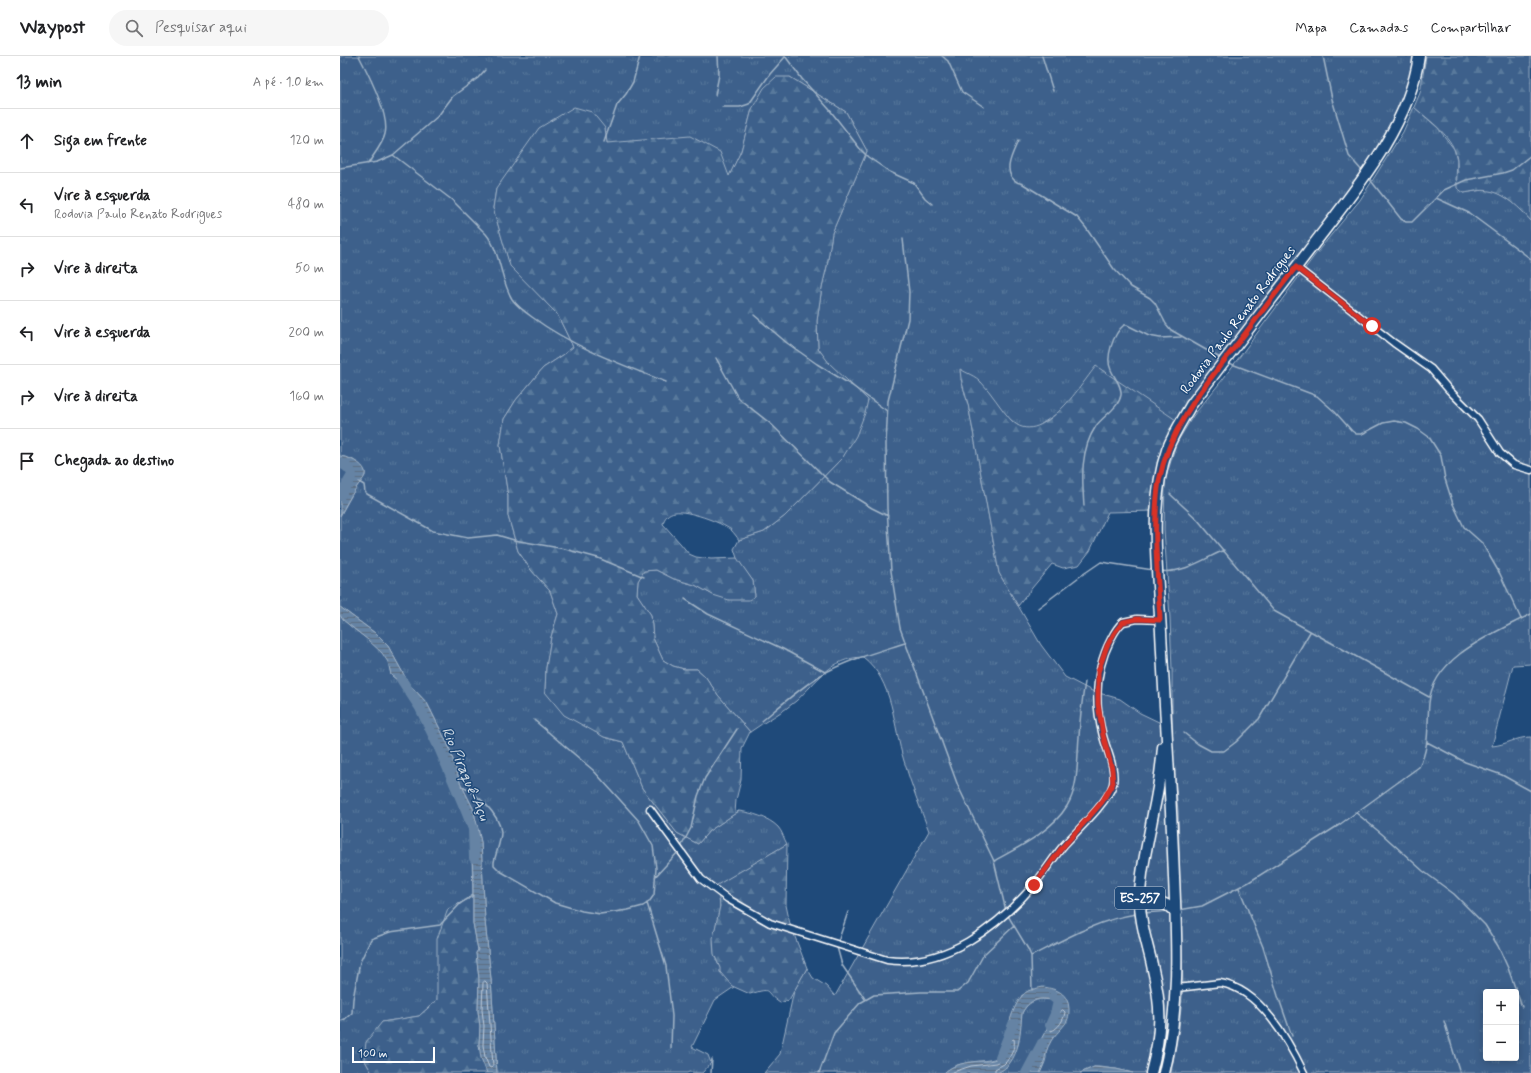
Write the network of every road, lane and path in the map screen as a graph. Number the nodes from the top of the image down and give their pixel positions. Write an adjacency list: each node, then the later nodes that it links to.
1 (1420, 56): 2 (main road, Rodovia Paulo Renato Rodrigues / ES-257)
2 (1296, 267): 3 (street); 4 (main road, Rodovia Paulo Renato Rodrigues / ES-257)
3 (1531, 470)
4 (1160, 620): 5 (main road, Rodovia Paulo Renato Rodrigues / ES-257); 6 (street)
5 (1165, 722): 7 (main road, Rodovia Paulo Renato Rodrigues / ES-257); 8 (main road, Rodovia Paulo Renato Rodrigues / ES-257)
6 (650, 809)
7 (1140, 906): 8 (main road); 10 (main road, Rodovia Paulo Renato Rodrigues / ES-257)
8 (1176, 913): 9 (main road, Rodovia Paulo Renato Rodrigues / ES-257)
9 (1176, 988): 11 (main road, Rodovia Paulo Renato Rodrigues / ES-257); 12 (street)
10 (1151, 1073)
11 (1164, 1073)
12 (1304, 1073)

